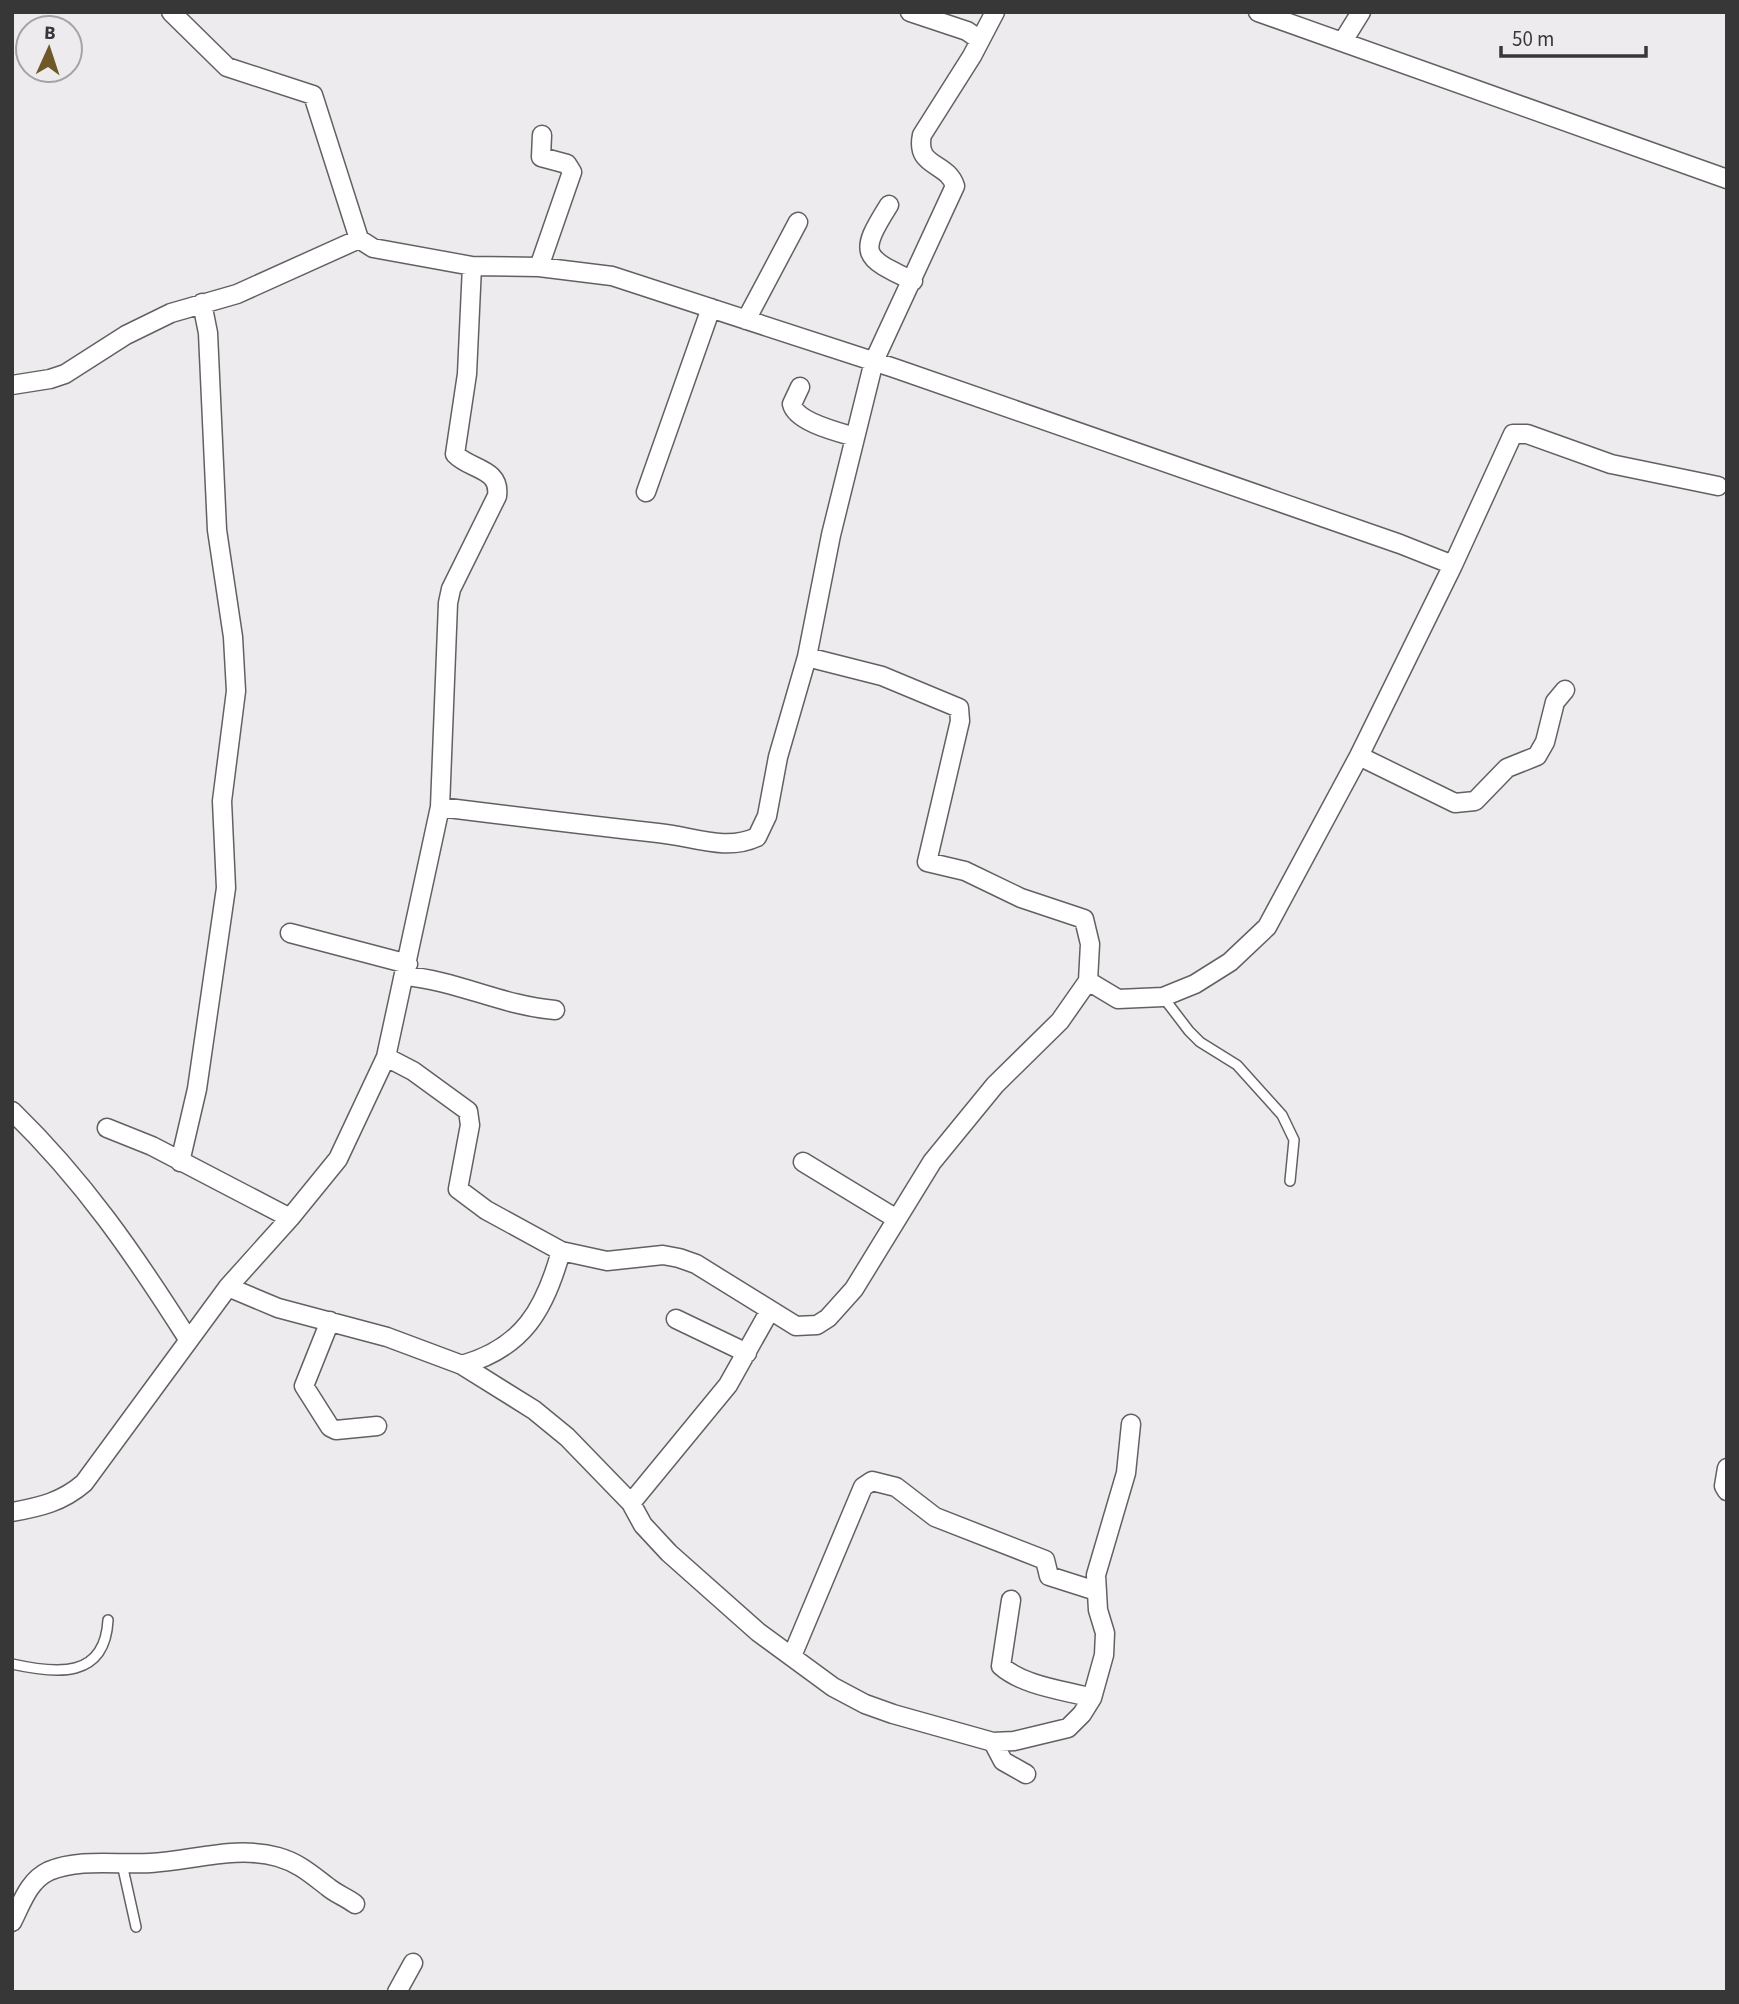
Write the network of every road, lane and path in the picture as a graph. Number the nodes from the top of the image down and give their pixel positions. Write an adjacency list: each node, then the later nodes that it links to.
1 (171, 12): 12 (street)
2 (910, 12): 6 (street)
3 (995, 12): 6 (street)
4 (1258, 12): 7 (street)
5 (1360, 12): 7 (street)
6 (980, 40): 15 (street)
7 (1343, 41): 9 (street)
8 (542, 135): 14 (street)
9 (1727, 179)
10 (889, 205): 15 (street)
11 (798, 222): 18 (street)
12 (359, 239): 13 (street); 16 (street)
13 (472, 266): 14 (street); 29 (street)
14 (539, 267): 17 (street)
15 (913, 281): 19 (street)
16 (202, 303): 20 (street); 38 (street)
17 (711, 308): 18 (street); 24 (street)
18 (746, 320): 19 (street)
19 (874, 361): 22 (street); 25 (street)
20 (12, 385)
21 (800, 387): 22 (street)
22 (855, 437): 26 (street)
23 (1718, 486): 25 (street)
24 (646, 492)
25 (1454, 565): 28 (street)
26 (807, 657): 29 (street); 32 (street)
27 (1565, 690): 28 (street)
28 (1359, 756): 33 (street)
29 (440, 807): 31 (street)
30 (290, 933): 31 (street)
31 (406, 970): 34 (street); 35 (street)
32 (1088, 981): 33 (street); 42 (street)
33 (1163, 998): 40 (lane)
34 (555, 1010)
35 (386, 1057): 41 (street); 43 (street)
36 (12, 1111): 48 (street)
37 (107, 1128): 38 (street)
38 (180, 1162): 41 (street)
39 (803, 1162): 42 (street)
40 (1290, 1181)
41 (290, 1218): 44 (street)
42 (895, 1218): 45 (street)
43 (561, 1251): 45 (street); 50 (street)
44 (228, 1287): 47 (street); 48 (street)
45 (769, 1312): 49 (street)
46 (676, 1319): 49 (street)
47 (330, 1321): 50 (street); 52 (street)
48 (188, 1339): 56 (street)
49 (747, 1353): 55 (street)
50 (462, 1365): 55 (street)
51 (1131, 1424): 57 (street)
52 (377, 1426)
53 (1727, 1468): 54 (street)
54 (1727, 1491)
55 (631, 1503): 60 (street)
56 (12, 1512)
57 (1096, 1591): 60 (street); 62 (street)
58 (1011, 1600): 62 (street)
59 (108, 1620): 61 (lane)
60 (792, 1656): 63 (street)
61 (12, 1664)
62 (1092, 1698): 63 (street)
63 (993, 1742): 64 (street)
64 (1027, 1774)
65 (122, 1864): 66 (street); 67 (street); 68 (lane)
66 (355, 1904)
67 (12, 1922)
68 (136, 1927)
69 (413, 1963): 70 (street)
70 (397, 1992)

